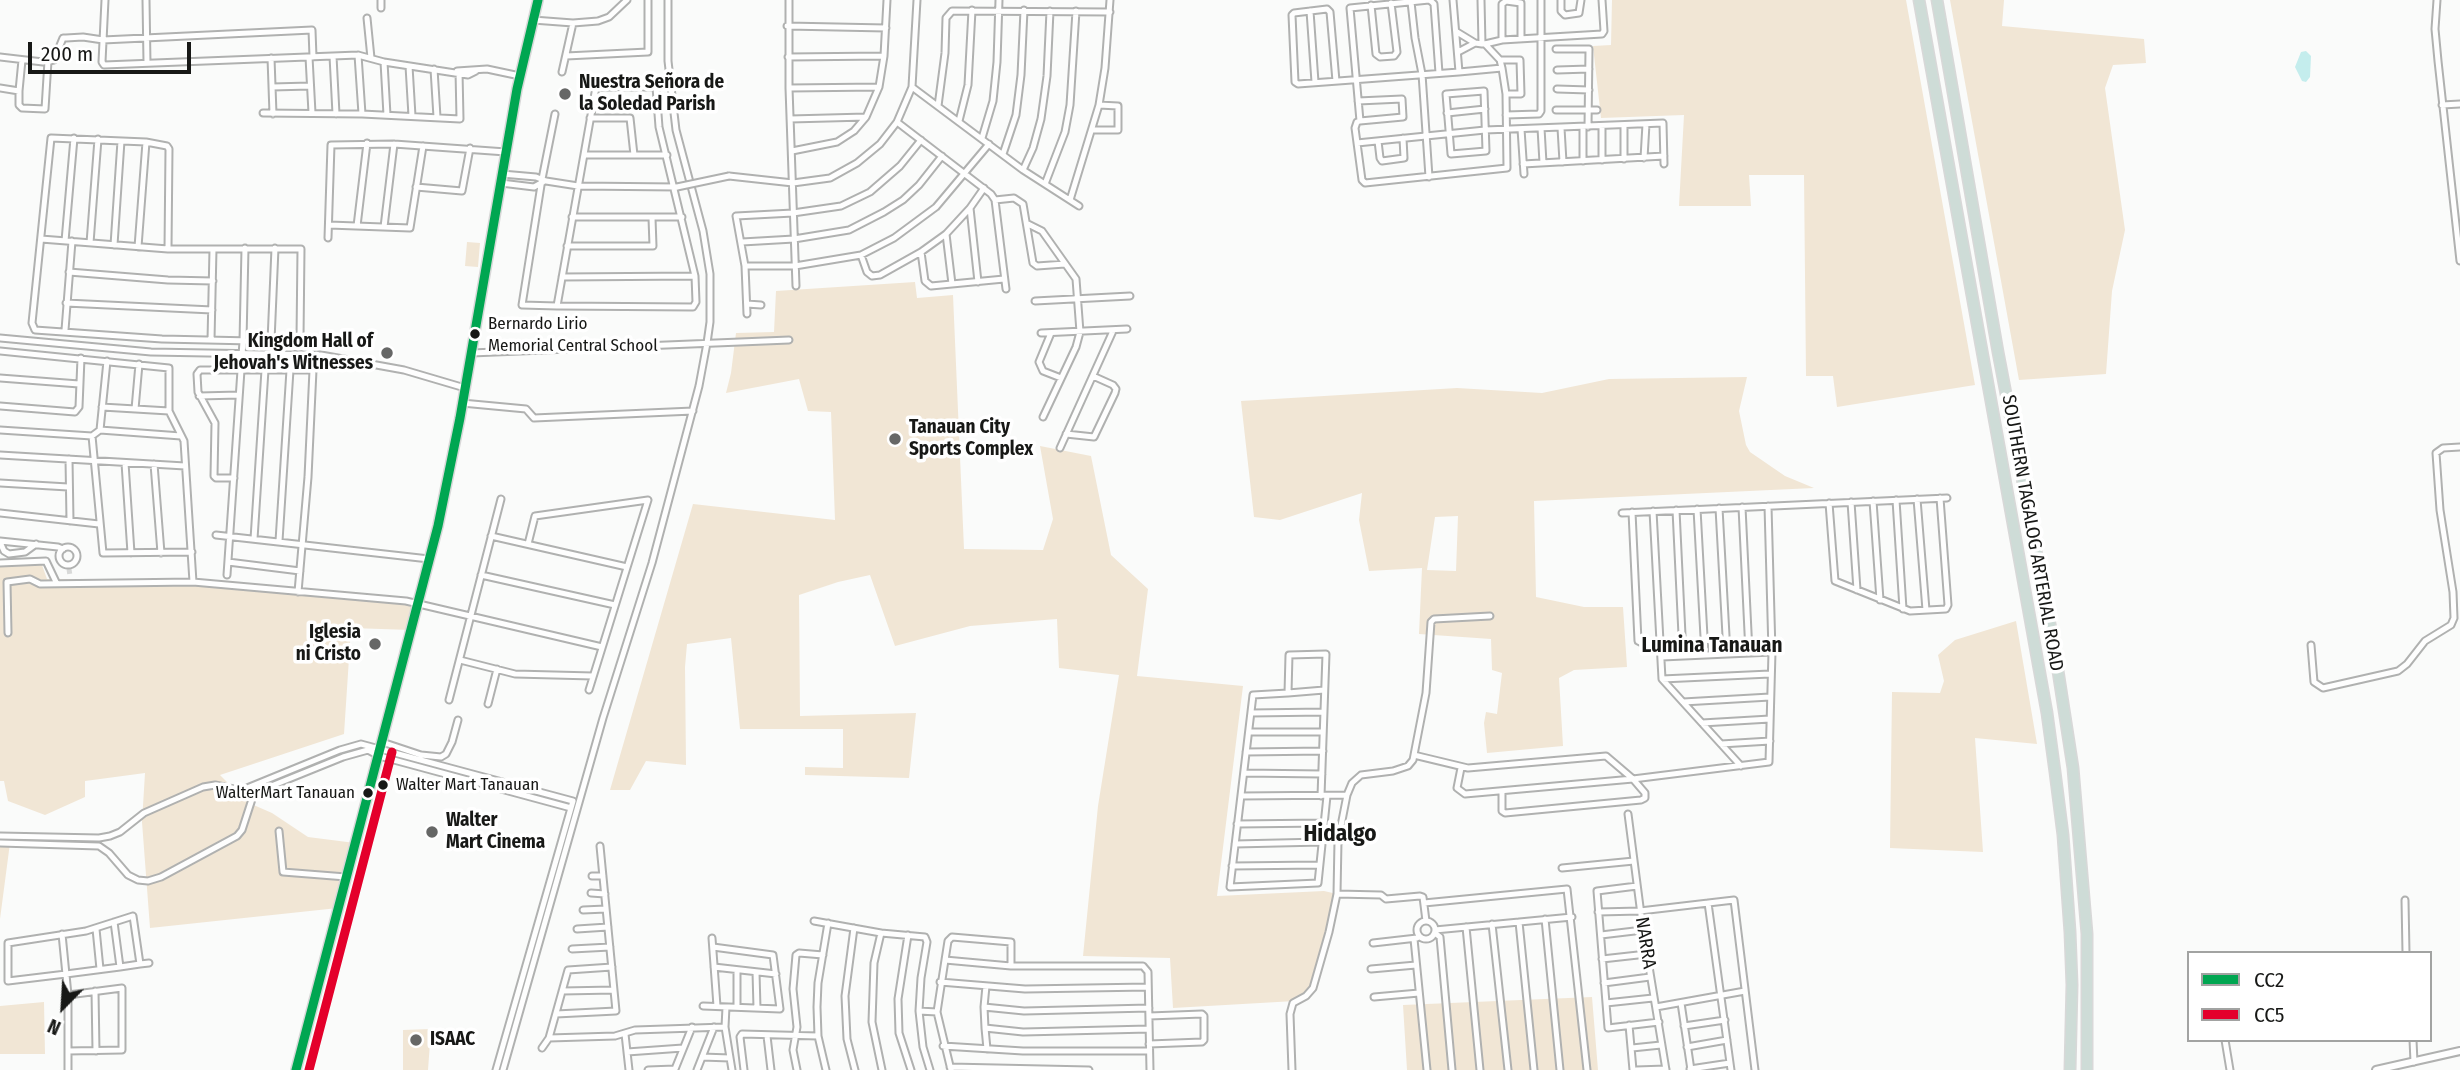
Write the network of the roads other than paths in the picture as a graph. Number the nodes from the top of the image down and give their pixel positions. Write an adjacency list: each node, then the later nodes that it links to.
1 (105, 0): 42 (street)
2 (146, 0): 39 (street)
3 (381, 0): 25 (street)
4 (538, 0): 34 (highway)
5 (627, 0): 35 (street)
6 (648, 0): 49 (street)
7 (668, 0): 226 (street)
8 (789, 0): 36 (street)
9 (887, 0): 37 (street)
10 (917, 0): 78 (street)
11 (999, 0): 27 (street)
12 (1110, 0): 32 (street)
13 (1453, 0): 38 (street)
14 (1481, 0): 44 (street)
15 (1541, 0): 40 (street)
16 (1561, 0): 17 (street)
17 (1581, 0)
18 (1602, 0): 40 (street)
19 (1919, 0): 528 (highway, SOUTHERN TAGALOG ARTERIAL ROAD)
20 (1937, 0): 529 (highway, SOUTHERN TAGALOG ARTERIAL ROAD)
21 (2437, 0): 88 (street)
22 (1411, 2): 23 (street); 69 (street); 70 (street)
23 (1391, 3): 24 (street); 24 (street)
24 (1371, 5): 72 (street)
25 (381, 8)
26 (972, 10): 27 (street); 89 (street); 108 (street)
27 (998, 10): 28 (street); 124 (street)
28 (1024, 10): 29 (street); 139 (street)
29 (1050, 11): 30 (street); 153 (street)
30 (1076, 11): 32 (street); 160 (street)
31 (1310, 11): 73 (street); 74 (street); 74 (street)
32 (1110, 12): 87 (street)
33 (367, 18): 55 (street)
34 (533, 20): 35 (street); 71 (highway)
35 (573, 23): 49 (street)
36 (787, 26): 37 (street); 53 (street)
37 (886, 28): 50 (street)
38 (1457, 32): 44 (street); 46 (street)
39 (147, 38): 42 (street); 52 (street); 60 (street)
40 (1541, 38): 41 (street); 102 (street)
41 (1521, 39): 43 (street); 43 (street)
42 (103, 40): 58 (street); 60 (street)
43 (1502, 40): 44 (street)
44 (1481, 43): 46 (street); 57 (street)
45 (1556, 49): 64 (street)
46 (1458, 52): 68 (street)
47 (358, 55): 48 (street); 55 (street); 99 (street)
48 (333, 56): 52 (street); 98 (street)
49 (566, 56): 67 (street)
50 (884, 56): 53 (street); 77 (street)
51 (0, 57): 56 (street)
52 (311, 57): 54 (street); 75 (street)
53 (788, 57): 80 (street)
54 (271, 58): 60 (street); 76 (street)
55 (371, 58): 59 (street)
56 (23, 60): 58 (street); 83 (street)
57 (1500, 60): 62 (street); 84 (street)
58 (48, 61): 83 (street)
59 (384, 62): 61 (street); 101 (street)
60 (147, 63)
61 (409, 66): 63 (street); 103 (street)
62 (1502, 68): 68 (street); 84 (street)
63 (434, 69): 66 (street); 104 (street)
64 (1589, 69): 65 (street); 82 (street)
65 (1557, 70)
66 (457, 72): 71 (street); 104 (street)
67 (562, 72)
68 (1459, 72): 69 (street)
69 (1439, 73): 70 (street)
70 (1422, 75): 72 (street); 122 (street)
71 (520, 76): 138 (highway)
72 (1356, 79): 73 (street); 85 (street)
73 (1336, 81): 74 (street)
74 (1315, 82)
75 (310, 86): 76 (street); 95 (street)
76 (272, 87): 97 (street)
77 (879, 87): 80 (street); 105 (street)
78 (912, 87): 89 (street); 110 (street)
79 (0, 88): 83 (street)
80 (789, 88): 107 (street)
81 (1557, 89): 82 (street)
82 (1589, 90): 92 (street)
83 (19, 91)
84 (1506, 94): 102 (street)
85 (1358, 101): 109 (street); 109 (street)
86 (2460, 104): 88 (street)
87 (1099, 105): 118 (street); 118 (street)
88 (2442, 105): 193 (street)
89 (938, 106): 108 (street)
90 (1485, 109): 96 (street); 96 (street); 119 (street)
91 (1556, 110): 92 (street)
92 (1588, 110): 93 (street); 114 (street)
93 (1597, 110)
94 (264, 113): 97 (street)
95 (312, 113): 97 (street); 98 (street)
96 (1447, 113): 121 (street)
97 (272, 114)
98 (336, 114): 99 (street)
99 (362, 114): 101 (street)
100 (555, 114): 158 (street)
101 (387, 115): 103 (street)
102 (1506, 115): 120 (street)
103 (412, 116): 104 (street)
104 (437, 117)
105 (866, 117): 107 (street); 137 (street)
106 (590, 118): 140 (street); 141 (street); 142 (street)
107 (790, 119): 137 (street)
108 (959, 121): 124 (street)
109 (1360, 121): 132 (street)
110 (897, 122): 127 (street); 159 (street)
111 (1646, 124): 112 (street); 144 (street); 145 (street)
112 (1624, 125): 113 (street); 146 (street)
113 (1602, 126): 114 (street); 147 (street)
114 (1586, 127): 116 (street); 148 (street)
115 (1541, 128): 116 (street); 117 (street); 150 (street)
116 (1561, 128): 149 (street)
117 (1521, 129): 120 (street); 151 (street)
118 (1093, 130): 166 (street)
119 (1485, 130): 120 (street); 121 (street); 121 (street)
120 (1507, 130): 156 (street)
121 (1448, 134): 122 (street)
122 (1426, 136): 125 (street); 156 (street)
123 (74, 138): 126 (street); 179 (street); 181 (street)
124 (982, 138): 134 (street)
125 (1403, 138): 129 (street); 129 (street)
126 (98, 139): 128 (street); 183 (street)
127 (921, 140): 143 (street); 169 (street)
128 (121, 141): 130 (street); 184 (street)
129 (1378, 141): 132 (street)
130 (146, 142): 186 (street); 189 (street)
131 (367, 143): 133 (street); 174 (street); 175 (street)
132 (1357, 143): 156 (street)
133 (394, 144): 135 (street); 176 (street)
134 (989, 144): 139 (street); 154 (street)
135 (422, 146): 136 (street); 162 (street)
136 (470, 148): 138 (street); 162 (street)
137 (792, 151): 159 (street)
138 (506, 152): 157 (highway)
139 (1003, 154): 153 (street)
140 (584, 155): 141 (street); 161 (street)
141 (634, 155): 142 (street)
142 (667, 155): 163 (street)
143 (942, 156): 154 (street); 180 (street)
144 (1664, 156): 145 (street); 152 (street)
145 (1644, 158): 146 (street)
146 (1624, 159): 147 (street)
147 (1602, 160): 148 (street)
148 (1583, 161): 149 (street)
149 (1563, 162): 150 (street)
150 (1543, 163): 151 (street)
151 (1523, 164): 155 (street)
152 (1664, 164)
153 (1023, 170): 160 (street)
154 (965, 173): 164 (street); 192 (street)
155 (1524, 174)
156 (1429, 177)
157 (502, 179): 158 (street); 158 (street); 228 (highway)
158 (543, 181): 161 (street); 212 (street)
159 (793, 183): 163 (street, bridge); 169 (street)
160 (1045, 184): 166 (street)
161 (578, 186): 163 (street); 170 (street)
162 (416, 187): 176 (street)
163 (676, 187): 171 (street)
164 (984, 188): 165 (street); 168 (street)
165 (995, 200): 173 (street); 200 (street)
166 (1070, 200): 167 (street)
167 (1079, 206)
168 (970, 208): 177 (street); 202 (street)
169 (793, 213): 180 (street); 182 (street)
170 (572, 217): 172 (street); 185 (street)
171 (682, 217): 172 (street); 198 (street)
172 (652, 218): 185 (street)
173 (1028, 224): 194 (street); 194 (street)
174 (329, 225): 175 (street); 178 (street)
175 (357, 226): 176 (street)
176 (384, 227)
177 (946, 234): 191 (street); 203 (street)
178 (328, 238)
179 (41, 239): 181 (street); 216 (street)
180 (794, 239): 182 (street); 196 (street)
181 (68, 241): 183 (street); 197 (street)
182 (742, 242): 195 (street)
183 (90, 243): 184 (street)
184 (114, 245): 186 (street)
185 (567, 246): 199 (street)
186 (138, 247): 189 (street)
187 (245, 248): 188 (street); 190 (street); 224 (street)
188 (275, 248): 225 (street); 225 (street)
189 (168, 249): 190 (street)
190 (213, 249): 201 (street)
191 (921, 252): 192 (street); 203 (street)
192 (861, 255): 196 (street)
193 (2460, 261)
194 (1065, 264): 207 (street)
195 (745, 266): 196 (street); 210 (street)
196 (795, 266): 204 (street)
197 (69, 272): 201 (street); 209 (street)
198 (695, 276): 199 (street); 212 (street)
199 (562, 277): 212 (street)
200 (1004, 279): 202 (street); 205 (street)
201 (213, 281): 213 (street)
202 (978, 282): 203 (street)
203 (952, 284)
204 (796, 286)
205 (1006, 289)
206 (1130, 296): 207 (street)
207 (1077, 298): 208 (street); 218 (street)
208 (1035, 301)
209 (66, 303): 213 (street); 216 (street)
210 (747, 304): 211 (street); 214 (street)
211 (761, 305)
212 (556, 306)
213 (212, 310): 222 (street)
214 (747, 314)
215 (1127, 329): 217 (street)
216 (65, 330): 222 (street)
217 (1113, 331): 218 (street); 236 (street)
218 (1080, 332): 220 (street); 238 (street)
219 (1041, 333): 220 (street)
220 (1051, 333): 238 (street)
221 (0, 338): 229 (street)
222 (211, 340): 224 (street)
223 (789, 340): 226 (street)
224 (243, 341): 225 (street); 229 (street)
225 (271, 341)
226 (707, 343): 228 (street); 248 (street)
227 (0, 351): 230 (street)
228 (471, 354): 240 (highway)
229 (242, 355): 233 (street); 240 (street)
230 (81, 358): 231 (street); 239 (street)
231 (107, 361): 232 (street); 245 (street)
232 (139, 364): 246 (street); 247 (street)
233 (241, 369): 234 (street); 241 (street); 242 (street)
234 (265, 370): 235 (street); 286 (street)
235 (290, 370): 288 (street); 290 (street)
236 (1093, 376): 252 (street); 252 (street)
237 (0, 378): 239 (street)
238 (1061, 378): 249 (street)
239 (79, 384): 244 (street)
240 (465, 388): 243 (highway)
241 (239, 395): 242 (street); 263 (street)
242 (199, 396): 263 (street)
243 (463, 403): 248 (street); 296 (highway)
244 (0, 406)
245 (102, 407): 246 (street); 251 (street)
246 (135, 409): 247 (street)
247 (169, 411): 254 (street)
248 (692, 411): 501 (street)
249 (1043, 417)
250 (0, 430): 253 (street)
251 (100, 430): 253 (street); 254 (street)
252 (1066, 434): 255 (street)
253 (92, 436): 259 (street)
254 (181, 436): 262 (street)
255 (1060, 447)
256 (2460, 447): 320 (street)
257 (0, 455): 258 (street)
258 (69, 459): 259 (street); 265 (street)
259 (94, 461): 260 (street); 282 (street)
260 (125, 463): 261 (street); 294 (street)
261 (154, 464): 262 (street); 295 (street)
262 (185, 466): 293 (street)
263 (234, 478): 284 (street)
264 (0, 482): 265 (street)
265 (68, 487): 281 (street)
266 (501, 499): 285 (street)
267 (1917, 499): 268 (street); 315 (street); 315 (street)
268 (1896, 500): 269 (street); 314 (street)
269 (1873, 501): 270 (street); 311 (street)
270 (1852, 502): 271 (street); 307 (street)
271 (1829, 503): 272 (street); 307 (street)
272 (1768, 506): 273 (street); 322 (street)
273 (1742, 507): 274 (street); 323 (street)
274 (1719, 508): 275 (street); 324 (street)
275 (1697, 509): 276 (street); 325 (street)
276 (1676, 510): 278 (street); 326 (street)
277 (1632, 512): 278 (street); 280 (street); 319 (street)
278 (1653, 512): 319 (street)
279 (0, 513): 281 (street)
280 (1622, 513)
281 (70, 521): 282 (street)
282 (99, 524): 294 (street)
283 (216, 535): 284 (street)
284 (229, 536): 286 (street); 297 (street)
285 (491, 536): 291 (street); 303 (street)
286 (254, 539): 288 (street)
287 (0, 541): 289 (street); 289 (street)
288 (279, 541): 290 (street)
289 (36, 544): 292 (street)
290 (303, 544): 296 (street); 301 (street)
291 (528, 544): 299 (street); 299 (street)
292 (62, 549): 300 (street); 300 (street)
293 (192, 552): 295 (street); 304 (street)
294 (131, 553): 295 (street)
295 (161, 553)
296 (429, 559): 312 (highway)
297 (228, 562): 301 (street); 302 (street)
298 (0, 563): 305 (street)
299 (627, 566): 313 (street)
300 (69, 570): 306 (street)
301 (300, 571): 308 (street)
302 (227, 575)
303 (481, 575): 313 (street); 317 (street)
304 (193, 582): 306 (street); 308 (street)
305 (57, 584): 306 (street); 309 (street)
306 (70, 584)
307 (1857, 590): 311 (street)
308 (298, 592): 312 (street)
309 (7, 599): 310 (street); 318 (street)
310 (0, 600)
311 (1880, 600): 314 (street)
312 (418, 604): 317 (street); 349 (highway)
313 (615, 605): 321 (street)
314 (1903, 609): 315 (street)
315 (1926, 610)
316 (1490, 616): 352 (street)
317 (471, 617): 321 (street); 328 (street)
318 (8, 633)
319 (1661, 642): 327 (street)
320 (2311, 645)
321 (602, 647): 331 (street)
322 (1772, 652): 323 (street); 330 (street)
323 (1749, 653): 324 (street)
324 (1727, 654): 325 (street)
325 (1705, 655): 326 (street)
326 (1683, 656): 327 (street)
327 (1661, 657): 332 (street)
328 (460, 660): 329 (street); 337 (street)
329 (497, 669): 331 (street); 339 (street)
330 (1770, 674): 332 (street); 336 (street)
331 (593, 676): 333 (street)
332 (1662, 679): 338 (street)
333 (589, 690)
334 (1324, 690): 335 (street); 335 (street); 340 (street)
335 (1288, 693): 341 (street)
336 (1770, 697): 338 (street); 342 (street)
337 (449, 701)
338 (1683, 702): 344 (street)
339 (488, 704)
340 (1324, 712): 341 (street); 346 (street)
341 (1251, 713): 345 (street)
342 (1770, 719): 344 (street); 347 (street)
343 (458, 720): 349 (street)
344 (1702, 723): 348 (street)
345 (1249, 732): 346 (street); 351 (street)
346 (1323, 732): 350 (street)
347 (1770, 741): 348 (street); 353 (street)
348 (1721, 744): 353 (street)
349 (380, 749): 358 (street); 363 (street); 363 (street); 381 (highway)
350 (1322, 751): 351 (street); 356 (street)
351 (1246, 752): 355 (street)
352 (1414, 755): 354 (street); 360 (street)
353 (1741, 766): 357 (street)
354 (1461, 768): 357 (street); 359 (street)
355 (1244, 773): 356 (street); 361 (street)
356 (1322, 774): 362 (street)
357 (1633, 779): 359 (street); 359 (street)
358 (253, 789): 369 (street); 373 (street)
359 (1502, 790)
360 (1348, 795): 362 (street); 385 (street)
361 (1241, 796): 362 (street); 366 (street)
362 (1324, 796): 365 (street)
363 (571, 808): 500 (street)
364 (1628, 814): 375 (street, NARRA)
365 (1324, 823): 366 (street); 370 (street)
366 (1237, 824): 372 (street)
367 (279, 831): 381 (street)
368 (0, 836): 369 (street)
369 (99, 838): 373 (street)
370 (1322, 842): 372 (street); 377 (street)
371 (0, 843): 373 (street)
372 (1235, 844): 376 (street)
373 (99, 846)
374 (600, 846): 380 (street)
375 (1634, 861): 378 (street); 382 (street, NARRA)
376 (1232, 866): 377 (street); 377 (street)
377 (1320, 866)
378 (1562, 867)
379 (592, 876): 380 (street)
380 (603, 876): 384 (street)
381 (346, 877): 499 (highway)
382 (1637, 887): 391 (street, NARRA); 392 (street)
383 (591, 893): 384 (street)
384 (605, 894): 389 (street)
385 (1337, 894): 387 (street); 516 (street)
386 (2405, 900): 418 (street)
387 (1424, 903): 393 (street); 396 (street)
388 (1708, 903): 391 (street); 444 (street); 447 (street)
389 (606, 909): 390 (street); 401 (street)
390 (583, 910)
391 (1640, 911): 392 (street); 406 (street, NARRA)
392 (1598, 912): 411 (street)
393 (1572, 917): 394 (street); 523 (street)
394 (1545, 919): 398 (street); 522 (street)
395 (814, 921): 399 (street)
396 (1426, 921): 407 (street); 413 (street)
397 (114, 922): 404 (street); 424 (street); 427 (street)
398 (1519, 922): 400 (street); 521 (street)
399 (828, 923): 403 (street); 420 (street)
400 (1492, 924): 402 (street); 520 (street)
401 (608, 927): 405 (street); 415 (street)
402 (1466, 927): 407 (street); 519 (street)
403 (854, 928): 408 (street); 510 (street)
404 (96, 929): 409 (street); 431 (street)
405 (577, 929)
406 (1643, 930): 411 (street); 419 (street, NARRA)
407 (1435, 931): 413 (street); 518 (street)
408 (881, 933): 410 (street); 511 (street)
409 (62, 934): 434 (street); 434 (street)
410 (908, 935): 460 (street); 512 (street)
411 (1601, 935): 422 (street)
412 (712, 938): 416 (street)
413 (1417, 938): 414 (street); 425 (street)
414 (1373, 943)
415 (610, 947): 417 (street); 428 (street)
416 (713, 947): 429 (street); 435 (street)
417 (572, 949)
418 (2406, 951)
419 (1647, 954): 422 (street); 436 (street, NARRA)
420 (823, 955): 475 (street); 476 (street)
421 (944, 960): 426 (street); 426 (street); 437 (street)
422 (1602, 960): 438 (street)
423 (149, 963): 424 (street)
424 (140, 964): 427 (street)
425 (1416, 965): 430 (street); 445 (street)
426 (1011, 966): 440 (street)
427 (120, 967): 431 (street)
428 (612, 967): 441 (street); 443 (street)
429 (715, 967): 432 (street); 453 (street)
430 (1371, 969)
431 (100, 970): 434 (street)
432 (737, 970): 433 (street); 455 (street)
433 (756, 972): 435 (street); 458 (street)
434 (66, 974): 446 (street)
435 (776, 974): 458 (street)
436 (1650, 977): 438 (street); 449 (street, NARRA)
437 (940, 982): 439 (street); 461 (street)
438 (1604, 983): 450 (street)
439 (986, 986): 440 (street); 456 (street)
440 (1148, 986): 459 (street)
441 (614, 990): 443 (street); 462 (street)
442 (95, 991): 446 (street); 490 (street); 490 (street)
443 (562, 991): 462 (street)
444 (1745, 991): 447 (street); 527 (street)
445 (1419, 993): 448 (street); 517 (street)
446 (68, 995): 489 (street)
447 (1722, 996): 451 (street); 464 (street)
448 (1374, 997)
449 (1653, 998): 450 (street); 457 (street, NARRA)
450 (1606, 1003): 466 (street)
451 (1681, 1003): 457 (street); 467 (street)
452 (703, 1006): 453 (street)
453 (717, 1006): 454 (street)
454 (726, 1007): 455 (street); 470 (street)
455 (737, 1007): 458 (street)
456 (984, 1007): 459 (street); 471 (street)
457 (1656, 1007): 465 (street, NARRA)
458 (757, 1008)
459 (1149, 1008): 463 (street)
460 (919, 1011): 461 (street); 513 (street)
461 (937, 1012): 482 (street)
462 (556, 1014): 477 (street)
463 (1149, 1016): 472 (street); 483 (street)
464 (1725, 1020): 467 (street); 478 (street)
465 (1660, 1022): 466 (street); 481 (street, NARRA)
466 (1629, 1025): 487 (street)
467 (1684, 1026): 484 (street)
468 (692, 1027): 469 (street); 473 (street); 486 (street)
469 (714, 1027): 470 (street); 493 (street)
470 (725, 1027): 494 (street)
471 (985, 1028): 472 (street); 488 (street)
472 (1149, 1029): 483 (street)
473 (625, 1034): 477 (street); 492 (street)
474 (767, 1035): 476 (street); 506 (street); 507 (street)
475 (818, 1036): 476 (street); 509 (street)
476 (796, 1037): 508 (street)
477 (549, 1038): 485 (street)
478 (1727, 1040): 484 (street); 496 (street)
479 (2225, 1042): 530 (street)
480 (2413, 1042): 495 (street)
481 (1661, 1045): 487 (street); 525 (street, NARRA)
482 (943, 1046): 488 (street); 497 (street)
483 (1149, 1047): 488 (street); 515 (street)
484 (1687, 1047): 526 (street)
485 (542, 1048)
486 (683, 1048): 492 (street); 503 (street)
487 (1632, 1048): 524 (street)
488 (987, 1049)
489 (68, 1051): 490 (street); 498 (street)
490 (96, 1051)
491 (2460, 1051): 495 (street)
492 (627, 1052): 502 (street)
493 (702, 1057): 494 (street); 504 (street)
494 (730, 1058): 505 (street)
495 (2414, 1062): 531 (street)
496 (1731, 1067): 526 (street)
497 (951, 1069): 514 (street)
498 (68, 1070)
499 (296, 1070)
500 (496, 1070)
501 (503, 1070)
502 (629, 1070)
503 (648, 1070)
504 (697, 1070)
505 (732, 1070)
506 (744, 1070)
507 (771, 1070)
508 (797, 1070)
509 (826, 1070)
510 (855, 1070)
511 (882, 1070)
512 (911, 1070)
513 (930, 1070)
514 (1089, 1070)
515 (1150, 1070)
516 (1292, 1070)
517 (1427, 1070)
518 (1452, 1070)
519 (1480, 1070)
520 (1508, 1070)
521 (1534, 1070)
522 (1560, 1070)
523 (1587, 1070)
524 (1634, 1070): 525 (street)
525 (1666, 1070)
526 (1690, 1070)
527 (1755, 1070)
528 (2070, 1070)
529 (2087, 1070)
530 (2230, 1070)
531 (2376, 1070)

